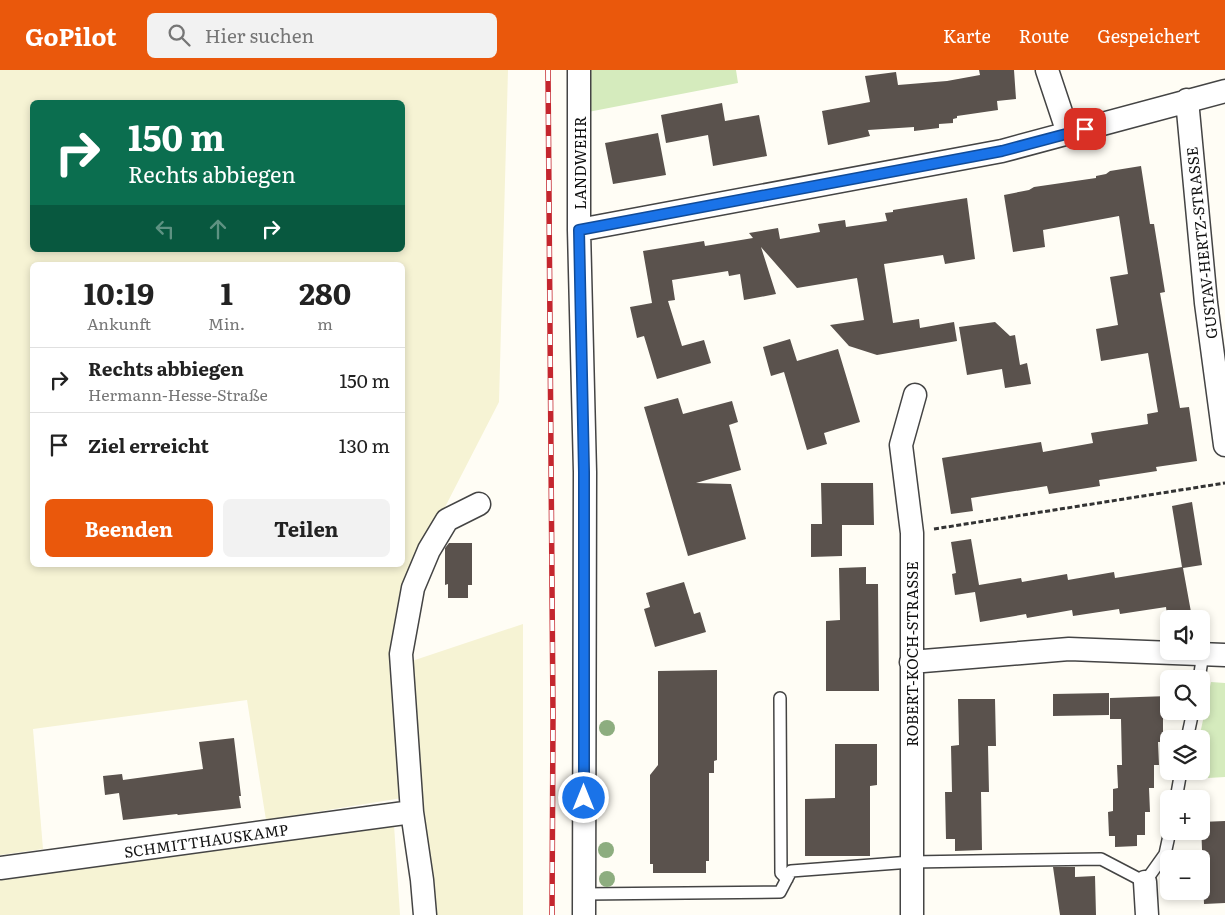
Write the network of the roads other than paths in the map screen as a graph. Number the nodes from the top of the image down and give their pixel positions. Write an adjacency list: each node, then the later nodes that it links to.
1 (579, 70): 6 (street, LANDWEHR)
2 (1047, 70): 5 (street)
3 (1225, 91): 4 (street)
4 (1188, 100): 5 (street); 8 (street, GUSTAV-HERTZ-STRASSE)
5 (1068, 133): 6 (street)
6 (579, 230): 21 (street, LANDWEHR)
7 (915, 395): 13 (street, ROBERT-KOCH-STRASSE)
8 (1225, 445)
9 (479, 504): 15 (street)
10 (1160, 652): 13 (street)
11 (1210, 654): 12 (street)
12 (1225, 654)
13 (911, 662): 17 (street, ROBERT-KOCH-STRASSE)
14 (780, 698): 19 (lane)
15 (412, 812): 18 (street, SCHMITTHAUSKAMP); 22 (street)
16 (1168, 840): 20 (lane)
17 (911, 862): 19 (lane); 20 (lane); 23 (street, ROBERT-KOCH-STRASSE)
18 (0, 868)
19 (787, 879): 21 (lane)
20 (1145, 882): 24 (street)
21 (583, 904)
22 (424, 915)
23 (912, 915)
24 (1147, 915)

